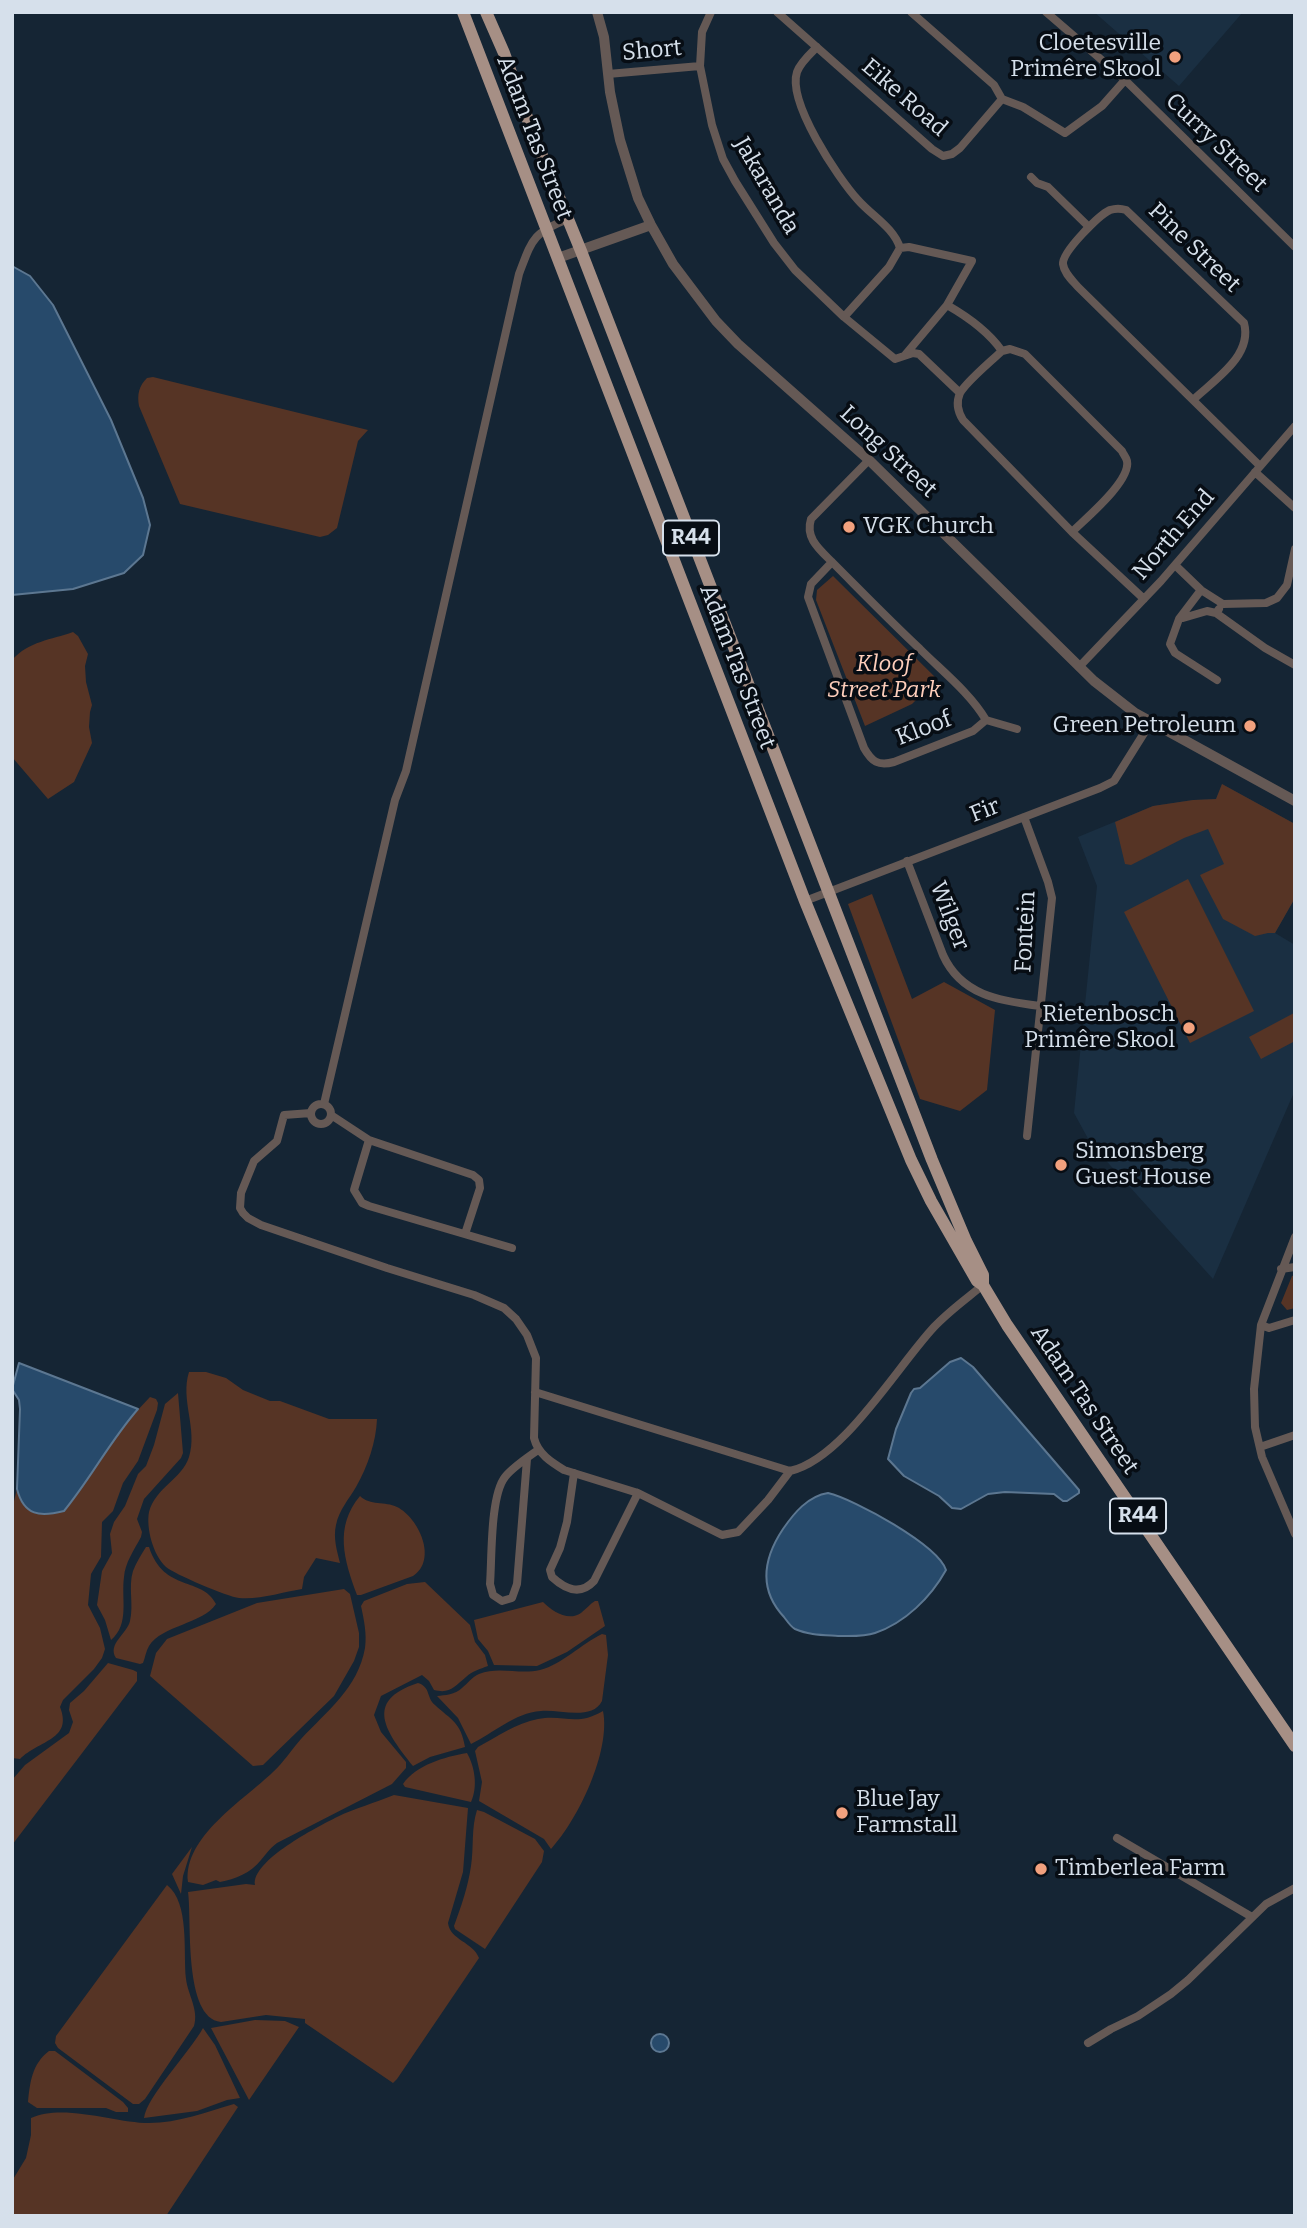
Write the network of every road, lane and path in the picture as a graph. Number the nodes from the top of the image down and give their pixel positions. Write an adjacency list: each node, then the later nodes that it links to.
1 (463, 12): 17 (main road, Adam Tas Street / R44)
2 (486, 12): 14 (main road, Adam Tas Street / R44)
3 (597, 12): 10 (street, Long Street)
4 (711, 12): 9 (street, Jakaranda)
5 (777, 12): 8 (street, Eike Road)
6 (911, 12): 12 (street)
7 (1046, 12): 11 (street, Curry Street)
8 (817, 47): 12 (street, Eike Road); 19 (street)
9 (700, 66): 10 (street, Short); 23 (street, Jakaranda)
10 (608, 74): 15 (street, Long Street)
11 (1125, 80): 12 (street); 18 (street, Curry Street)
12 (1002, 99)
13 (1031, 177): 16 (street)
14 (568, 219): 17 (street); 20 (main road, Adam Tas Street / R44)
15 (651, 225): 20 (street); 29 (street, Long Street)
16 (1089, 227): 27 (street, Pine Street); 27 (street, Pine Street)
17 (546, 228): 21 (main road, Adam Tas Street / R44); 53 (street)
18 (1295, 247)
19 (900, 248): 22 (street); 23 (street)
20 (581, 251): 21 (street); 50 (main road, Adam Tas Street / R44)
21 (558, 258): 51 (main road, Adam Tas Street / R44)
22 (947, 304): 24 (street); 25 (street)
23 (844, 317): 25 (street, Jakaranda)
24 (1002, 351): 26 (street); 32 (street)
25 (905, 356): 26 (street)
26 (960, 393): 32 (street)
27 (1193, 400): 30 (street, Pine Street)
28 (1295, 426): 30 (street, North End)
29 (869, 460): 34 (street, Kloof); 42 (street, Long Street)
30 (1258, 469): 31 (street, Pine Street); 35 (street, North End)
31 (1295, 508)
32 (1072, 532): 37 (street)
33 (1295, 549): 38 (street)
34 (832, 562): 44 (street, Kloof); 44 (street, Kloof)
35 (1175, 565): 36 (street); 37 (street, North End)
36 (1201, 590): 38 (street); 40 (street)
37 (1144, 599): 42 (street, North End)
38 (1223, 604): 39 (street)
39 (1216, 613): 40 (street); 41 (street)
40 (1179, 619): 43 (street)
41 (1295, 665)
42 (1079, 667): 45 (street, Long Street)
43 (1217, 680)
44 (986, 720): 46 (street)
45 (1151, 722): 47 (street, Long Street); 48 (street, Fir)
46 (1017, 729)
47 (1295, 801)
48 (1024, 817): 49 (street, Fir); 52 (street, Fontein)
49 (907, 861): 50 (street, Fir); 52 (street, Wilger)
50 (828, 892): 51 (street, Fir); 63 (main road, Adam Tas Street / R44)
51 (805, 901): 63 (main road, Adam Tas Street / R44)
52 (1040, 1006): 56 (street, Fontein)
53 (324, 1104): 54 (street); 55 (street)
54 (311, 1113): 55 (street); 66 (street)
55 (331, 1115): 57 (street)
56 (1027, 1136)
57 (369, 1140): 58 (street); 58 (street)
58 (465, 1234): 60 (street)
59 (1295, 1237): 62 (street)
60 (512, 1248)
61 (1295, 1267): 62 (street)
62 (1281, 1269): 65 (street)
63 (983, 1285): 71 (street); 75 (main road, Adam Tas Street / R44)
64 (1295, 1320): 65 (street)
65 (1261, 1325): 68 (street)
66 (535, 1392): 69 (street); 71 (street)
67 (1295, 1435): 68 (street)
68 (1260, 1447): 74 (street)
69 (538, 1450): 70 (street); 72 (street)
70 (527, 1459): 70 (street)
71 (790, 1471): 73 (street)
72 (574, 1473): 73 (street); 73 (street)
73 (638, 1493)
74 (1295, 1534)
75 (1295, 1746)
76 (1117, 1839): 78 (street)
77 (1295, 1888): 78 (street)
78 (1252, 1917): 79 (street)
79 (1088, 2043)

